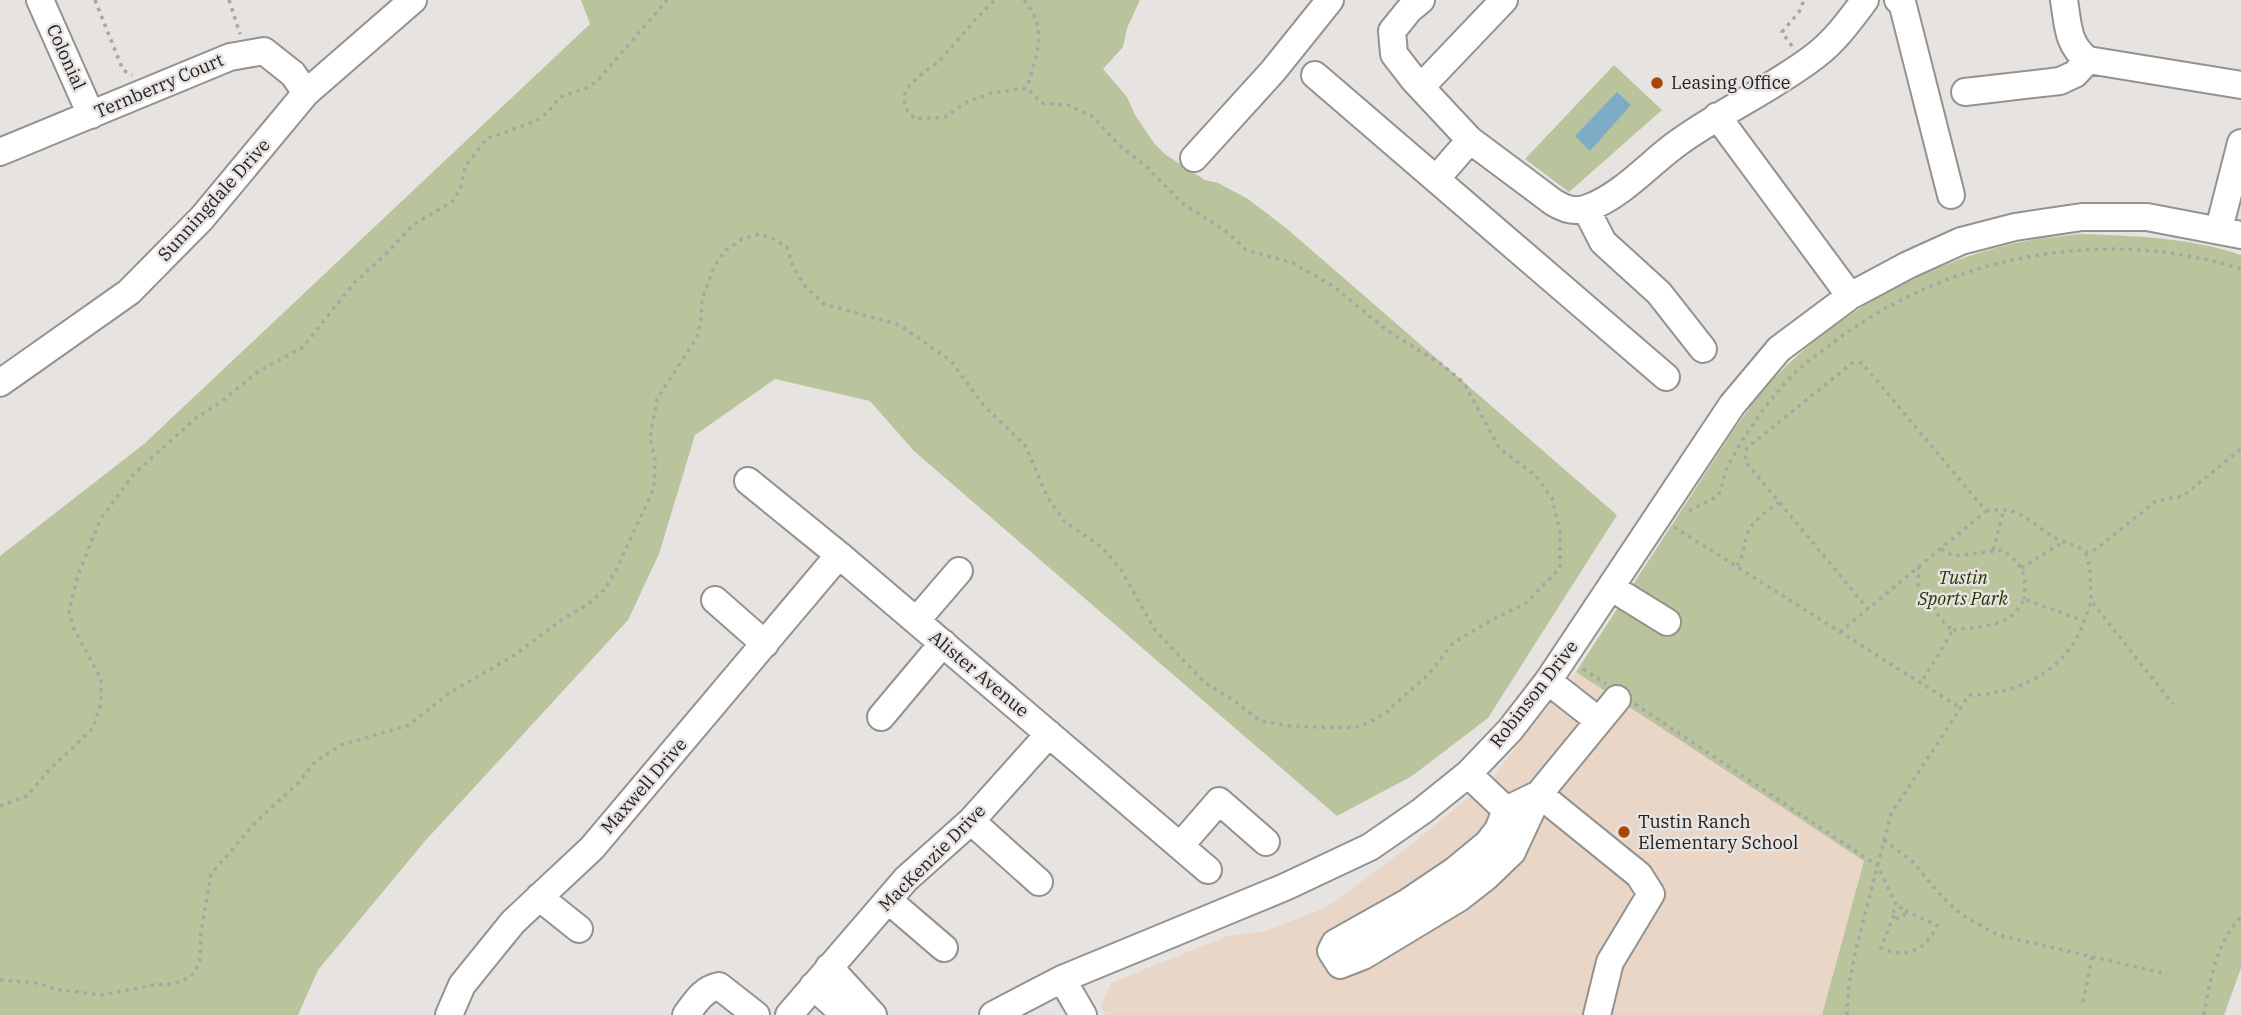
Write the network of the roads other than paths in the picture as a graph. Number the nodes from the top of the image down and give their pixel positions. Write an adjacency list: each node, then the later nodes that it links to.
1 (40, 0): 15 (street, Colonial)
2 (1330, 0): 20 (street)
3 (1421, 0): 12 (street)
4 (1504, 0): 12 (street)
5 (1865, 0): 16 (street)
6 (1898, 0): 22 (street)
7 (2064, 0): 9 (street)
8 (400, 5): 14 (street, Sunningdale Drive)
9 (2088, 60): 11 (street); 13 (street)
10 (1315, 75): 21 (street)
11 (2241, 85)
12 (1420, 86): 17 (street)
13 (1965, 92)
14 (306, 93): 15 (street, Ternberry Court); 28 (street, Sunningdale Drive)
15 (91, 115): 19 (street, Ternberry Court)
16 (1717, 116): 23 (street); 25 (street)
17 (1471, 140): 21 (street); 23 (street)
18 (2241, 142): 24 (street)
19 (0, 152)
20 (1194, 158)
21 (1436, 179): 27 (street)
22 (1951, 195)
23 (1586, 209): 26 (street)
24 (2230, 232): 25 (street, Robinson Drive)
25 (1850, 296): 32 (street, Robinson Drive)
26 (1703, 349)
27 (1666, 377)
28 (0, 383)
29 (748, 481): 30 (street, Alister Avenue)
30 (839, 555): 34 (street, Alister Avenue); 37 (street, Maxwell Drive)
31 (958, 570): 34 (street)
32 (1612, 588): 35 (street); 38 (street, Robinson Drive)
33 (715, 600): 37 (street)
34 (916, 621): 36 (street, Alister Avenue)
35 (1667, 622)
36 (943, 643): 40 (street); 42 (street, Alister Avenue)
37 (765, 644): 51 (street, Maxwell Drive)
38 (1548, 681): 41 (street); 43 (street, Robinson Drive)
39 (1620, 696): 41 (street)
40 (881, 717)
41 (1599, 721): 44 (street)
42 (1049, 734): 46 (street, MacKenzie Drive); 48 (street, Alister Avenue)
43 (1468, 774): 45 (street); 56 (street, Robinson Drive)
44 (1539, 794): 45 (street); 45 (street); 65 (street)
45 (1506, 810)
46 (971, 821): 50 (street); 52 (street, MacKenzie Drive)
47 (1266, 842): 48 (street)
48 (1180, 846): 49 (street, Alister Avenue)
49 (1208, 870)
50 (1039, 883)
51 (540, 897): 53 (street); 57 (street, Maxwell Drive)
52 (888, 900): 54 (street); 55 (street, MacKenzie Drive)
53 (579, 929)
54 (944, 948)
55 (821, 977): 60 (street, MacKenzie Drive); 61 (street); 62 (street)
56 (1062, 979): 63 (street, Robinson Drive); 64 (street)
57 (449, 1015)
58 (686, 1015): 59 (street)
59 (756, 1015)
60 (789, 1015)
61 (845, 1015)
62 (873, 1015)
63 (993, 1015)
64 (1083, 1015)
65 (1597, 1015)

